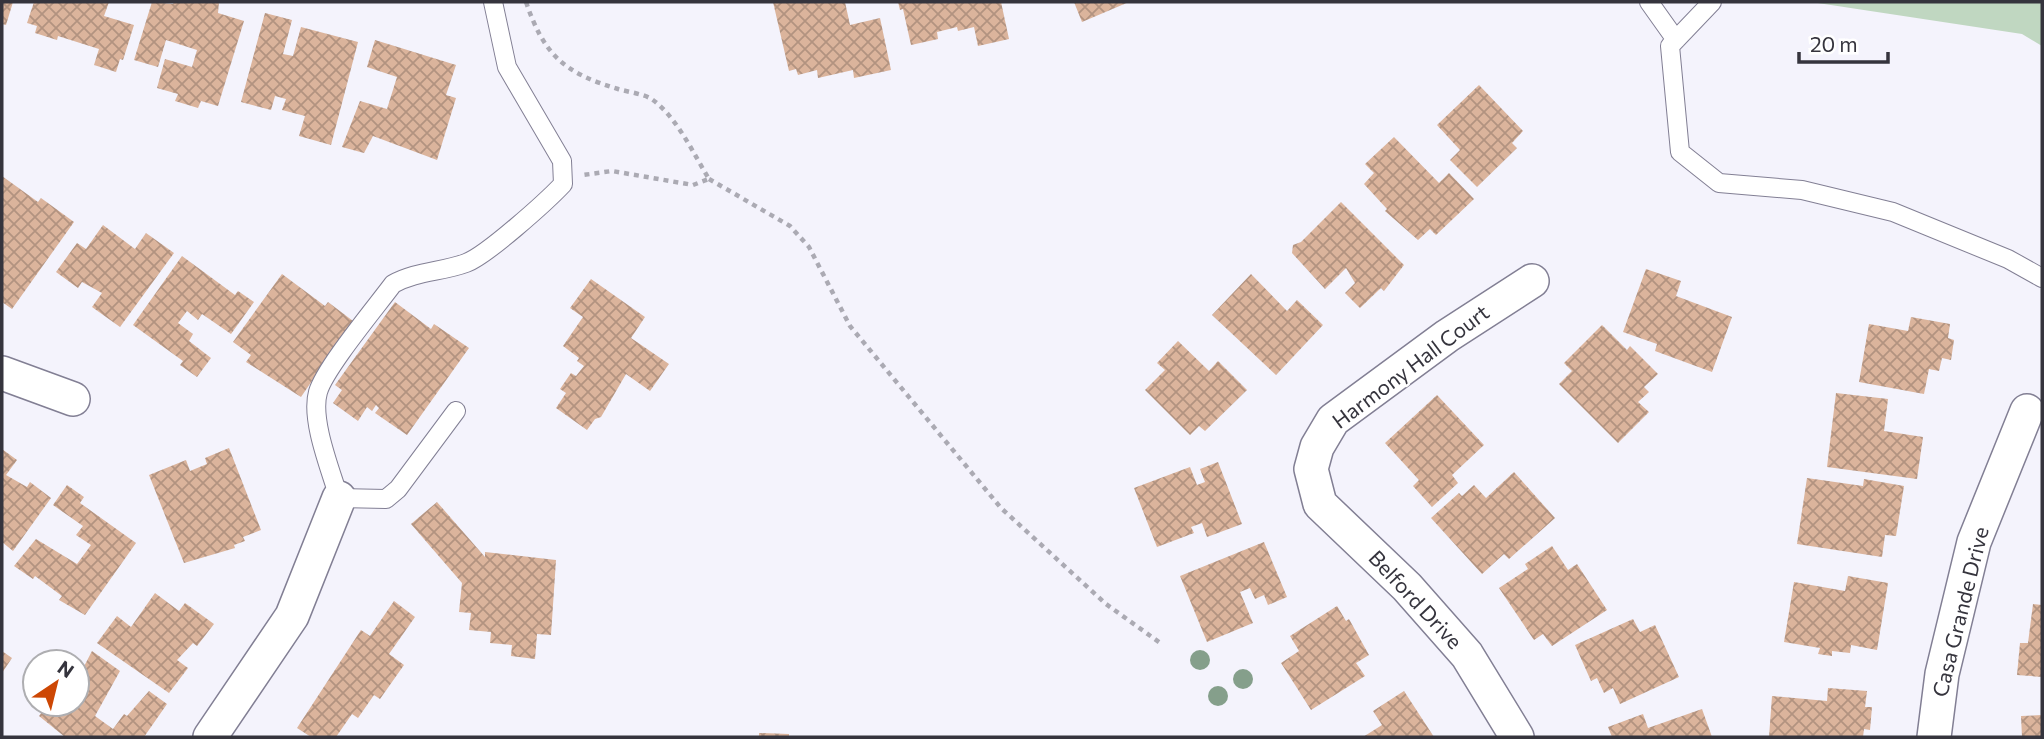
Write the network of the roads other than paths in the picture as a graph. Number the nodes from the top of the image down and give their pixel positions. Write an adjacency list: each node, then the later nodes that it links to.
1 (493, 2): 12 (lane)
2 (1649, 2): 4 (lane)
3 (1712, 2): 4 (lane)
4 (1676, 40): 5 (lane)
5 (2042, 278)
6 (1532, 281): 11 (street, Harmony Hall Court)
7 (2, 373): 8 (street)
8 (73, 399)
9 (2035, 406): 15 (street, Casa Grande Drive)
10 (456, 411): 12 (lane)
11 (1311, 469): 14 (street, Belford Drive)
12 (339, 498): 13 (street)
13 (210, 737)
14 (1517, 737)
15 (1934, 737)

